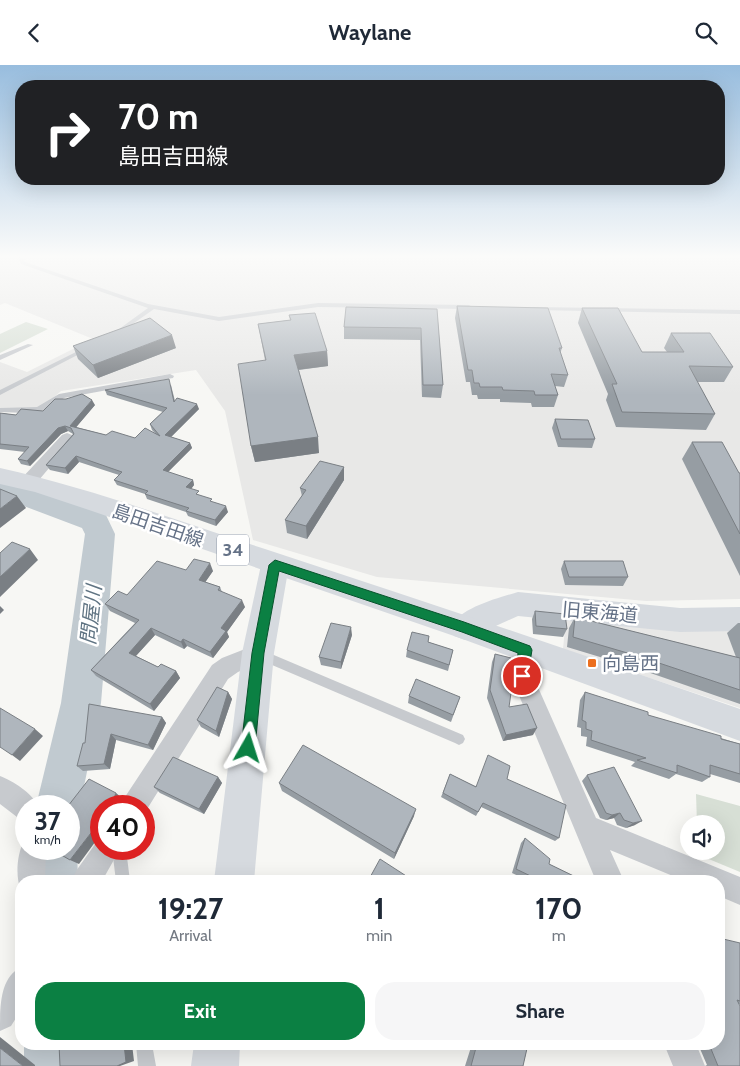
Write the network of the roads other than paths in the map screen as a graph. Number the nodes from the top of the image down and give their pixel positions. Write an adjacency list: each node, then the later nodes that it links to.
1 (137, 302): 2 (lane)
2 (152, 307): 3 (lane); 6 (lane)
3 (475, 307)
4 (524, 308): 5 (lane)
5 (740, 312)
6 (106, 339)
7 (97, 343): 11 (lane)
8 (30, 345): 9 (lane)
9 (0, 358)
10 (170, 375): 12 (lane)
11 (0, 393)
12 (0, 411)
13 (67, 438): 15 (street)
14 (0, 476): 15 (main road, 島田吉田線 / 34)
15 (27, 483): 16 (main road, 島田吉田線 / 34)
16 (275, 565): 18 (main road, 島田吉田線 / 34); 20 (main road)
17 (740, 619): 18 (main road, 旧東海道)
18 (464, 627): 19 (main road, 島田吉田線 / 34)
19 (525, 650): 21 (main road, 島田吉田線 / 34); 26 (street)
20 (258, 653): 22 (lane); 24 (street); 33 (main road)
21 (740, 725)
22 (459, 739)
23 (0, 788): 25 (street)
24 (141, 795)
25 (15, 800)
26 (587, 827): 34 (street); 35 (street)
27 (32, 860): 30 (street)
28 (100, 860): 31 (street)
29 (120, 860): 32 (lane)
30 (31, 875)
31 (90, 875)
32 (122, 875)
33 (235, 875)
34 (607, 875)
35 (701, 875)
36 (725, 885): 37 (street)
37 (740, 891)
38 (15, 991): 39 (street)
39 (0, 1015)
40 (145, 1050): 43 (lane)
41 (216, 1050): 44 (main road)
42 (682, 1050): 45 (street)
43 (147, 1066)
44 (215, 1066)
45 (689, 1066)

